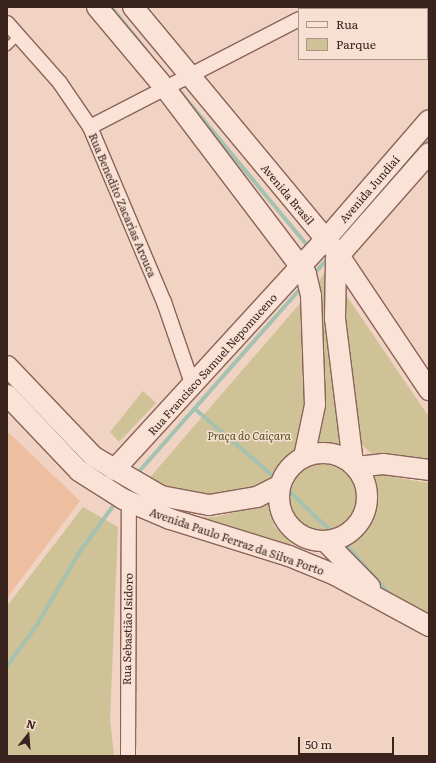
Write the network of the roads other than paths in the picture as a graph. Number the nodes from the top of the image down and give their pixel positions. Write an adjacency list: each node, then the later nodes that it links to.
1 (97, 7): 7 (main road, Avenida Brasil)
2 (133, 7): 7 (main road, Avenida Brasil)
3 (298, 20): 7 (street)
4 (7, 23): 5 (street, Rua Benedito Zacarias Arouca)
5 (18, 36): 6 (lane); 9 (street, Rua Benedito Zacarias Arouca)
6 (7, 46)
7 (177, 82): 9 (street); 11 (main road, Avenida Brasil); 11 (main road, Avenida Brasil)
8 (429, 120): 11 (main road, Avenida Jundiaí)
9 (90, 127): 13 (street, Rua Benedito Zacarias Arouca)
10 (429, 153): 11 (main road, Avenida Jundiaí)
11 (319, 259): 13 (main road, Rua Francisco Samuel Nepomuceno); 14 (main road, Avenida Brasil); 16 (main road); 17 (main road)
12 (7, 366): 19 (main road)
13 (192, 386): 19 (main road, Rua Francisco Samuel Nepomuceno)
14 (429, 390)
15 (7, 395): 21 (main road)
16 (304, 457): 17 (main road); 20 (main road)
17 (355, 465): 18 (main road); 22 (main road)
18 (429, 470)
19 (118, 472): 21 (main road)
20 (279, 486): 21 (main road); 22 (main road)
21 (131, 495): 23 (main road, Avenida Paulo Ferraz da Silva Porto); 26 (street, Rua Sebastião Isidoro)
22 (322, 542): 23 (main road); 24 (main road)
23 (289, 556): 24 (main road, Avenida Paulo Ferraz da Silva Porto)
24 (381, 598): 25 (main road, Avenida Paulo Ferraz da Silva Porto)
25 (429, 626)
26 (128, 756)

